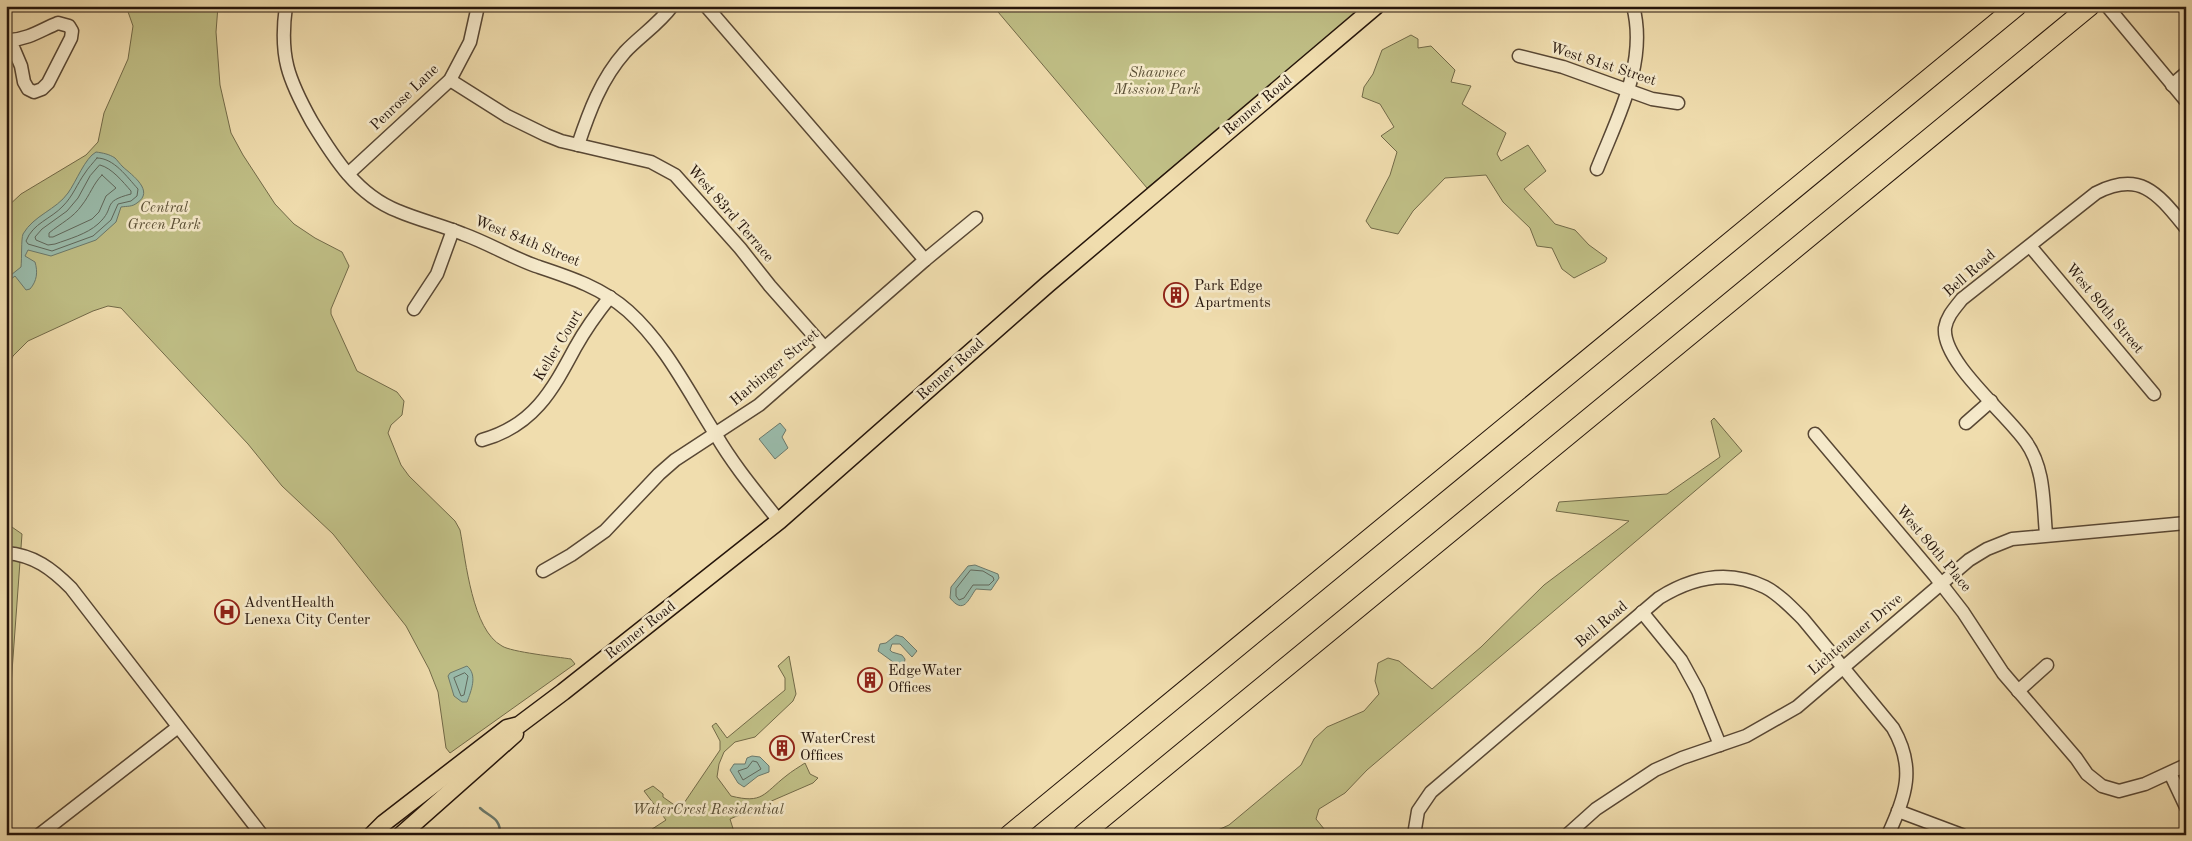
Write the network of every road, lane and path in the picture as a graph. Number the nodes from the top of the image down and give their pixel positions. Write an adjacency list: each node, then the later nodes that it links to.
1 (286, 6): 20 (street, West 84th Street)
2 (478, 6): 13 (street, Penrose Lane)
3 (672, 6): 18 (street)
4 (706, 6): 25 (street)
5 (1376, 6): 35 (main road, Renner Road)
6 (1633, 6): 15 (street)
7 (2017, 6): 56 (highway)
8 (2090, 6): 57 (highway)
9 (2107, 6): 14 (street)
10 (8, 39): 10 (street)
11 (1519, 56): 15 (street, West 81st Street)
12 (2186, 73): 14 (street)
13 (450, 80): 18 (street, West 83rd Terrace); 20 (street, Penrose Lane)
14 (2172, 84): 16 (street)
15 (1627, 92): 17 (street, West 81st Street); 19 (street)
16 (2186, 101)
17 (1678, 103)
18 (578, 145): 28 (street, West 83rd Terrace)
19 (1597, 169)
20 (348, 174): 23 (street, West 84th Street)
21 (976, 218): 25 (street, Harbinger Street)
22 (2186, 228): 24 (street, Bell Road)
23 (453, 230): 26 (street, West 84th Street); 27 (street)
24 (2030, 246): 29 (street, West 80th Street); 30 (street, Bell Road)
25 (925, 260): 28 (street, Harbinger Street)
26 (610, 297): 32 (street, West 84th Street); 34 (street, Keller Court)
27 (414, 309)
28 (824, 347): 32 (street, Harbinger Street)
29 (2154, 394)
30 (1991, 402): 31 (street); 37 (street, Bell Road)
31 (1966, 423)
32 (715, 434): 35 (street, West 84th Street); 39 (street, Harbinger Street)
33 (1815, 434): 40 (street, West 80th Place)
34 (482, 440)
35 (779, 521): 45 (main road, Renner Road)
36 (2186, 523): 37 (street, Lichtenauer Drive)
37 (2046, 534): 40 (street, Lichtenauer Drive)
38 (12, 553): 46 (street)
39 (543, 570)
40 (1941, 584): 43 (street, Lichtenauer Drive); 44 (street, West 80th Place)
41 (1642, 612): 43 (street, Bell Road); 47 (street); 58 (street, Bell Road)
42 (2047, 666): 44 (street)
43 (1843, 667): 47 (street, Lichtenauer Drive); 51 (street, Bell Road)
44 (2018, 691): 49 (street, West 80th Place)
45 (519, 725): 54 (main road, Renner Road); 55 (main road, Renner Road)
46 (178, 727): 52 (street); 53 (street)
47 (1720, 745): 59 (street, Lichtenauer Drive)
48 (2186, 765): 49 (street, West 80th Place)
49 (2170, 772): 50 (street)
50 (2185, 806)
51 (1898, 812): 60 (street, Bell Road); 61 (street)
52 (39, 835)
53 (262, 835)
54 (372, 835)
55 (400, 835)
56 (1009, 835)
57 (1082, 835)
58 (1414, 835)
59 (1567, 835)
60 (1888, 835)
61 (1962, 835)

